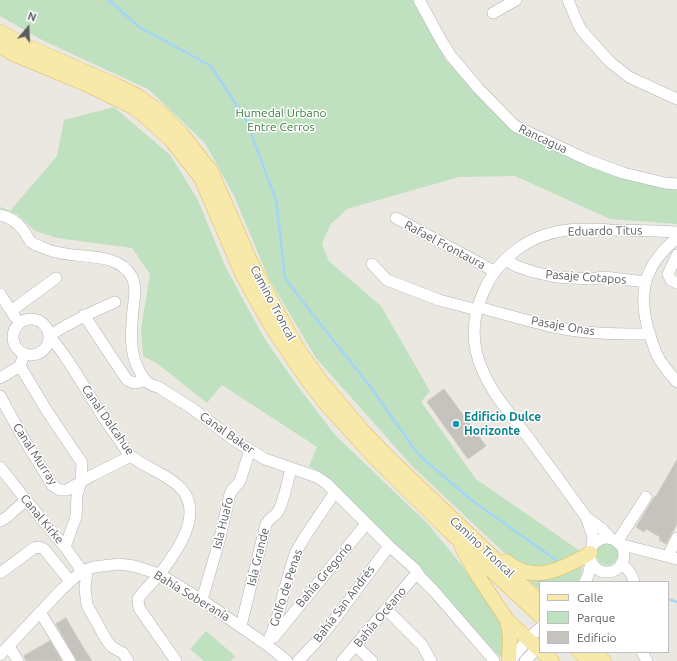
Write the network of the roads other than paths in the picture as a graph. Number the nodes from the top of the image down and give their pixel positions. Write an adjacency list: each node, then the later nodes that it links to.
1 (419, 0): 8 (street, Rancagua)
2 (516, 0): 4 (street)
3 (568, 0): 7 (street)
4 (493, 13)
5 (0, 32): 44 (main road, Camino Troncal)
6 (0, 46): 48 (main road, Camino Troncal)
7 (677, 99)
8 (677, 184)
9 (0, 215): 31 (street)
10 (396, 218): 16 (street, Rafael Frontaura)
11 (677, 232): 14 (street, Eduardo Titus)
12 (677, 238): 18 (street)
13 (677, 255): 19 (street)
14 (505, 259): 16 (street, Eduardo Titus); 18 (street, Pasaje Cotapos)
15 (372, 264): 22 (street, Pasaje Onas)
16 (494, 271): 22 (street, Eduardo Titus)
17 (56, 278): 23 (street)
18 (646, 282): 26 (street)
19 (677, 283)
20 (0, 294): 23 (street)
21 (115, 302): 24 (street)
22 (477, 308): 26 (street, Pasaje Onas); 45 (street, Eduardo Titus)
23 (11, 311): 25 (street)
24 (84, 315): 27 (street); 31 (street)
25 (19, 323): 27 (street, Canal Dalcahue); 28 (street)
26 (650, 334): 32 (street)
27 (49, 336): 28 (street); 37 (street, Canal Dalcahue)
28 (24, 354): 29 (street)
29 (20, 366): 30 (street); 40 (street)
30 (0, 378)
31 (145, 381): 36 (street, Canal Baker)
32 (677, 382)
33 (0, 396): 35 (street, Canal Murray)
34 (0, 410): 35 (street)
35 (22, 436): 40 (street, Canal Murray)
36 (250, 450): 39 (street, Canal Baker); 64 (street, Isla Huafo)
37 (130, 456): 40 (street); 59 (street, Canal Dalcahue)
38 (0, 467): 43 (street, Canal Kirke)
39 (291, 469): 41 (street, Canal Baker); 70 (street, Isla Grande)
40 (81, 482): 52 (street)
41 (335, 492): 47 (street, Canal Baker); 72 (street, Golfo de Penas)
42 (646, 497): 50 (street)
43 (26, 500): 46 (street); 52 (street, Canal Kirke)
44 (435, 502): 53 (main road); 67 (main road, Camino Troncal)
45 (586, 517): 50 (street, Eduardo Titus); 53 (street, Eduardo Titus)
46 (0, 521)
47 (366, 524): 51 (street, Canal Baker); 72 (street, Bahía Gregorio)
48 (449, 531): 68 (main road, Camino Troncal); 69 (main road)
49 (677, 538): 54 (street)
50 (618, 544): 53 (street); 54 (street); 55 (street)
51 (389, 546): 58 (street, Canal Baker); 85 (street, Bahía San Andrés)
52 (65, 547): 56 (street, Canal Kirke)
53 (591, 554): 55 (street); 61 (street)
54 (672, 557)
55 (617, 567): 62 (street); 63 (street)
56 (84, 570): 59 (street, Bahía Soberanía); 60 (street, Bahía Soberanía); 82 (street)
57 (0, 573): 60 (street)
58 (417, 573): 65 (street, Bahía Océano); 89 (street, Canal Baker)
59 (159, 574): 64 (street, Bahía Soberanía); 83 (street, Canal Dalcahue)
60 (70, 581): 66 (street, Bahía Soberanía)
61 (586, 581)
62 (605, 581)
63 (634, 581)
64 (202, 600): 70 (street, Bahía Soberanía)
65 (386, 609): 74 (street, Bahía Océano); 88 (street)
66 (40, 612): 73 (street, Bahía Soberanía); 81 (street)
67 (539, 614)
68 (539, 614)
69 (507, 620): 75 (main road); 90 (main road)
70 (241, 626): 72 (street, Bahía Soberanía)
71 (539, 631): 75 (street)
72 (267, 645): 84 (street, Bahía Soberanía)
73 (9, 646): 79 (street, Bahía Soberanía); 80 (street)
74 (356, 646): 86 (street, Bahía Océano); 87 (street)
75 (538, 647): 90 (street); 91 (street)
76 (544, 653): 92 (main road)
77 (580, 653): 93 (main road)
78 (595, 653): 94 (main road)
79 (0, 655)
80 (18, 661)
81 (70, 661)
82 (128, 661)
83 (176, 661)
84 (287, 661)
85 (298, 661)
86 (342, 661)
87 (372, 661)
88 (431, 661)
89 (494, 661)
90 (509, 661)
91 (525, 661)
92 (552, 661)
93 (588, 661)
94 (604, 661)

